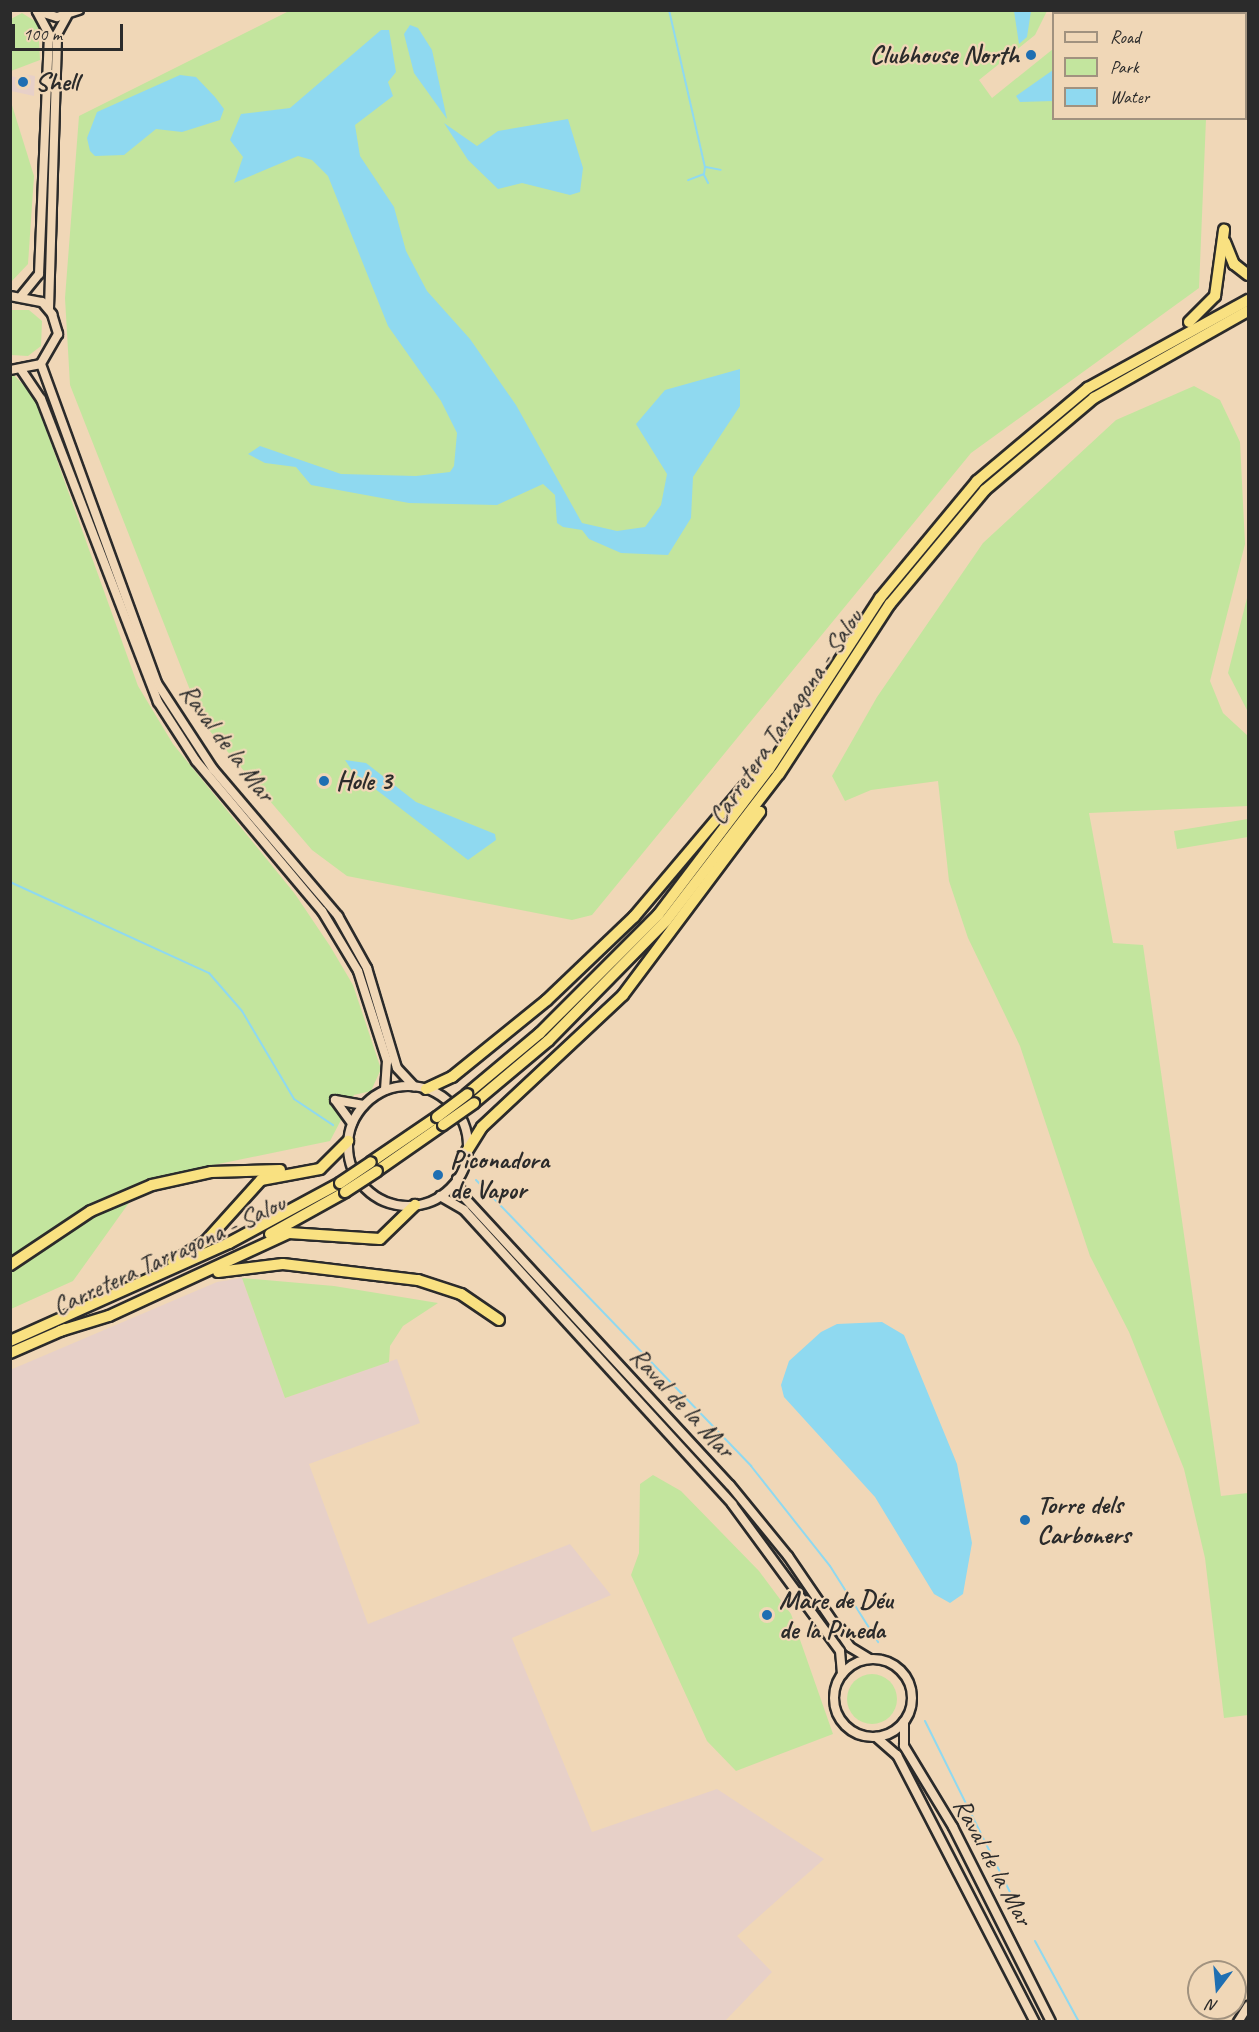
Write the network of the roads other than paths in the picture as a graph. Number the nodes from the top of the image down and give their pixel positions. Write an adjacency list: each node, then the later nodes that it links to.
1 (79, 10): 3 (street)
2 (36, 11): 3 (street); 5 (street)
3 (67, 16): 8 (street)
4 (1248, 275): 10 (highway)
5 (22, 295): 6 (street); 8 (street)
6 (10, 296)
7 (1248, 300): 10 (highway, Carretera Tarragona - Salou)
8 (49, 309): 11 (street)
9 (1248, 311): 14 (highway, Carretera Tarragona - Salou)
10 (1130, 363): 15 (highway, Carretera Tarragona - Salou)
11 (41, 364): 13 (street); 16 (street, Raval de la Mar)
12 (10, 370): 13 (street)
13 (22, 371): 18 (street, Raval de la Mar)
14 (839, 681): 19 (highway, Carretera Tarragona - Salou); 23 (highway)
15 (825, 682): 17 (highway); 19 (highway, Carretera Tarragona - Salou)
16 (414, 1086): 17 (street); 18 (street)
17 (426, 1089): 23 (street)
18 (385, 1090): 20 (street)
19 (470, 1098): 26 (highway, Carretera Tarragona - Salou, bridge)
20 (364, 1105): 21 (street); 21 (street)
21 (352, 1124): 22 (street)
22 (348, 1141): 24 (highway); 28 (street)
23 (467, 1151): 25 (street)
24 (310, 1171): 29 (highway); 32 (highway)
25 (457, 1179): 27 (street); 36 (street, Raval de la Mar)
26 (342, 1188): 32 (highway, Carretera Tarragona - Salou); 33 (highway, Carretera Tarragona - Salou)
27 (440, 1196): 28 (street); 37 (street, Raval de la Mar)
28 (415, 1205): 30 (highway)
29 (10, 1265)
30 (131, 1306): 31 (highway); 33 (highway)
31 (499, 1320)
32 (51, 1323): 34 (highway, Carretera Tarragona - Salou)
33 (60, 1331): 35 (highway, Carretera Tarragona - Salou)
34 (10, 1341)
35 (10, 1353)
36 (870, 1659): 37 (street); 38 (street, Raval de la Mar)
37 (842, 1674): 39 (street, Raval de la Mar)
38 (903, 1722): 39 (street); 42 (street, Raval de la Mar)
39 (876, 1737): 41 (street, Raval de la Mar)
40 (1248, 2006): 43 (street)
41 (1035, 2022)
42 (1051, 2022)
43 (1238, 2022)

